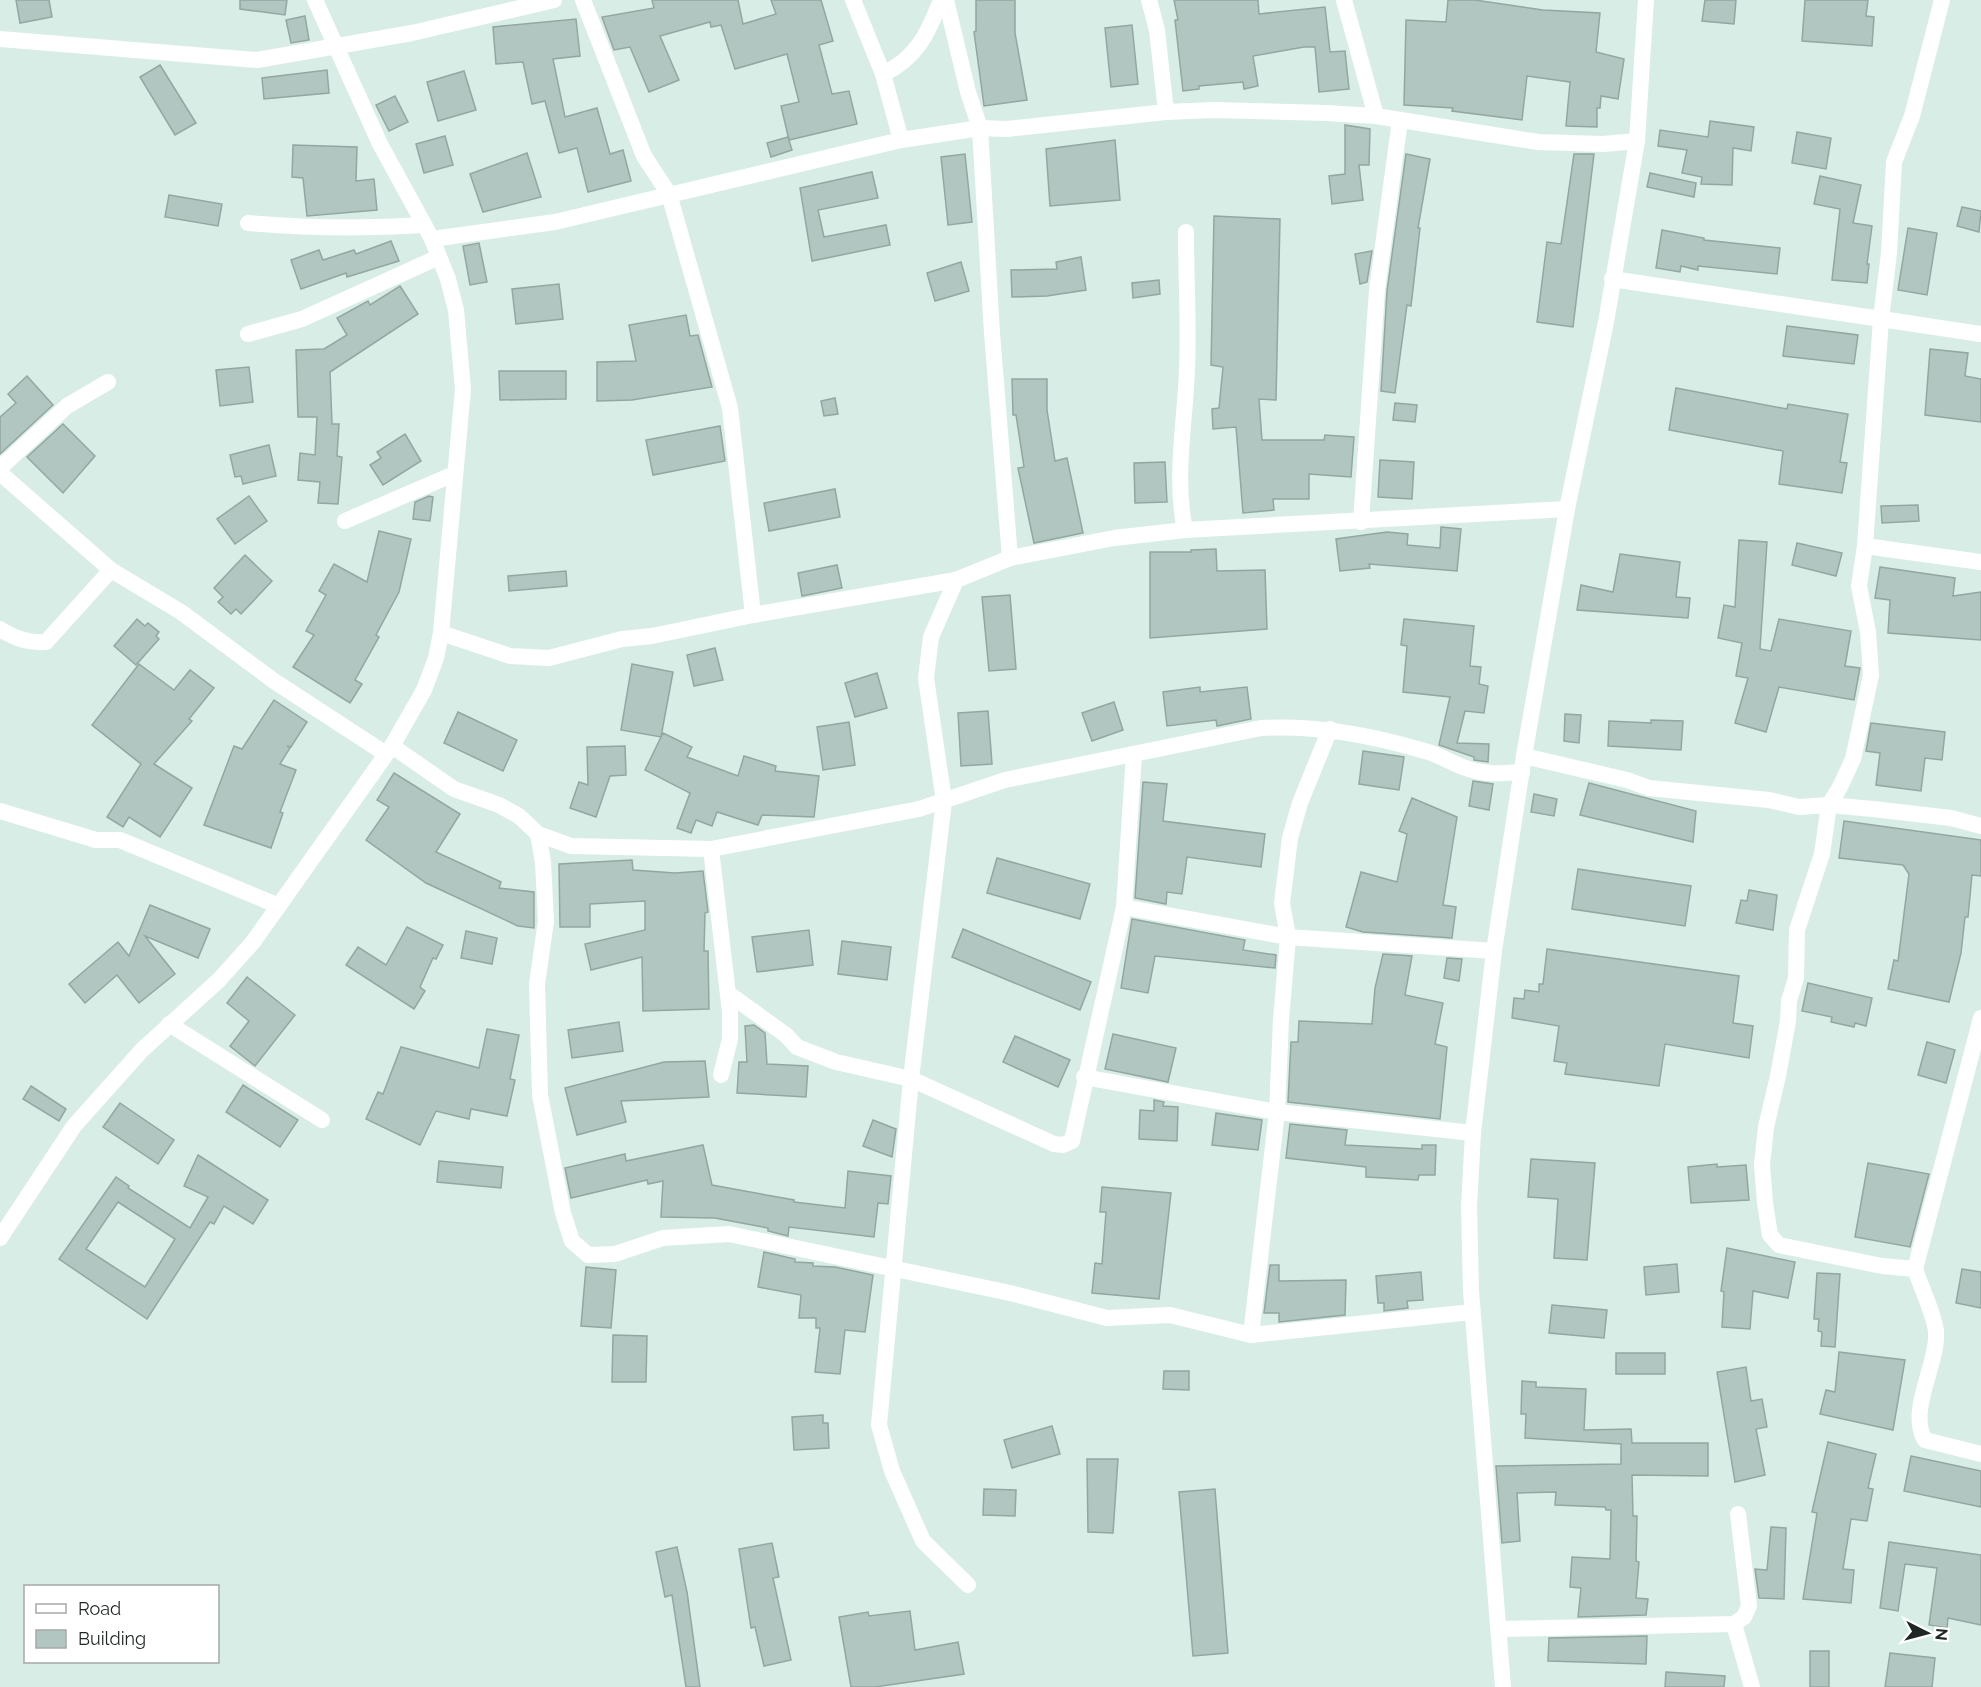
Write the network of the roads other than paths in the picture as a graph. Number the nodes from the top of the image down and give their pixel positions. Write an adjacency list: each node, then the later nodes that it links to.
1 (315, 0): 12 (street)
2 (554, 0): 12 (street)
3 (583, 0): 20 (street)
4 (853, 0): 13 (street)
5 (941, 0): 13 (street)
6 (946, 0): 17 (street)
7 (1149, 0): 14 (street)
8 (1344, 0): 15 (street)
9 (1646, 0): 19 (street)
10 (1942, 0): 26 (street)
11 (0, 39): 12 (street)
12 (337, 46): 22 (street)
13 (883, 74): 18 (street)
14 (1166, 112): 15 (street); 17 (street)
15 (1376, 116): 16 (street)
16 (1400, 120): 19 (street); 35 (street)
17 (980, 128): 18 (street); 38 (street)
18 (901, 140): 20 (street)
19 (1637, 141): 25 (street)
20 (669, 194): 22 (street); 42 (street)
21 (248, 223): 22 (street)
22 (428, 232): 24 (street)
23 (1186, 232): 36 (street)
24 (439, 257): 27 (street); 32 (street)
25 (1611, 279): 26 (street); 33 (street)
26 (1881, 319): 28 (street); 37 (street)
27 (248, 334)
28 (1981, 334)
29 (108, 382): 30 (street)
30 (0, 468)
31 (0, 473): 40 (street)
32 (454, 474): 34 (street); 44 (street)
33 (1567, 509): 35 (street); 48 (street)
34 (345, 521)
35 (1361, 522): 36 (street)
36 (1185, 530): 38 (street)
37 (1865, 546): 39 (street); 50 (street)
38 (1010, 558): 41 (street)
39 (1981, 562)
40 (111, 570): 43 (street); 46 (street)
41 (956, 580): 42 (street); 49 (street)
42 (753, 615): 44 (street)
43 (0, 629)
44 (441, 633): 46 (street)
45 (1330, 729): 47 (street); 48 (street); 57 (street)
46 (389, 750): 53 (street); 55 (street)
47 (1134, 754): 49 (street); 56 (street)
48 (1523, 764): 50 (street); 58 (street)
49 (944, 801): 54 (street); 64 (street)
50 (1829, 805): 52 (street); 70 (street)
51 (0, 811): 55 (street)
52 (1981, 826)
53 (538, 834): 54 (street); 69 (street)
54 (711, 849): 59 (street)
55 (279, 906): 61 (street)
56 (1124, 907): 57 (street); 63 (street)
57 (1288, 937): 58 (street); 65 (street)
58 (1494, 951): 67 (street)
59 (729, 994): 62 (street); 64 (street)
60 (1981, 1018): 70 (street)
61 (169, 1024): 66 (street); 68 (street)
62 (721, 1075)
63 (1084, 1077): 64 (street); 65 (street)
64 (911, 1079): 69 (street)
65 (1277, 1112): 67 (street); 72 (street)
66 (322, 1120)
67 (1473, 1133): 71 (street)
68 (0, 1238)
69 (893, 1267): 72 (street); 75 (street)
70 (1915, 1269): 73 (street)
71 (1472, 1312): 72 (street); 77 (street)
72 (1251, 1335)
73 (1981, 1454)
74 (1738, 1514): 76 (street)
75 (969, 1585)
76 (1734, 1624): 77 (street); 79 (street)
77 (1499, 1629): 78 (street)
78 (1503, 1687)
79 (1752, 1687)

